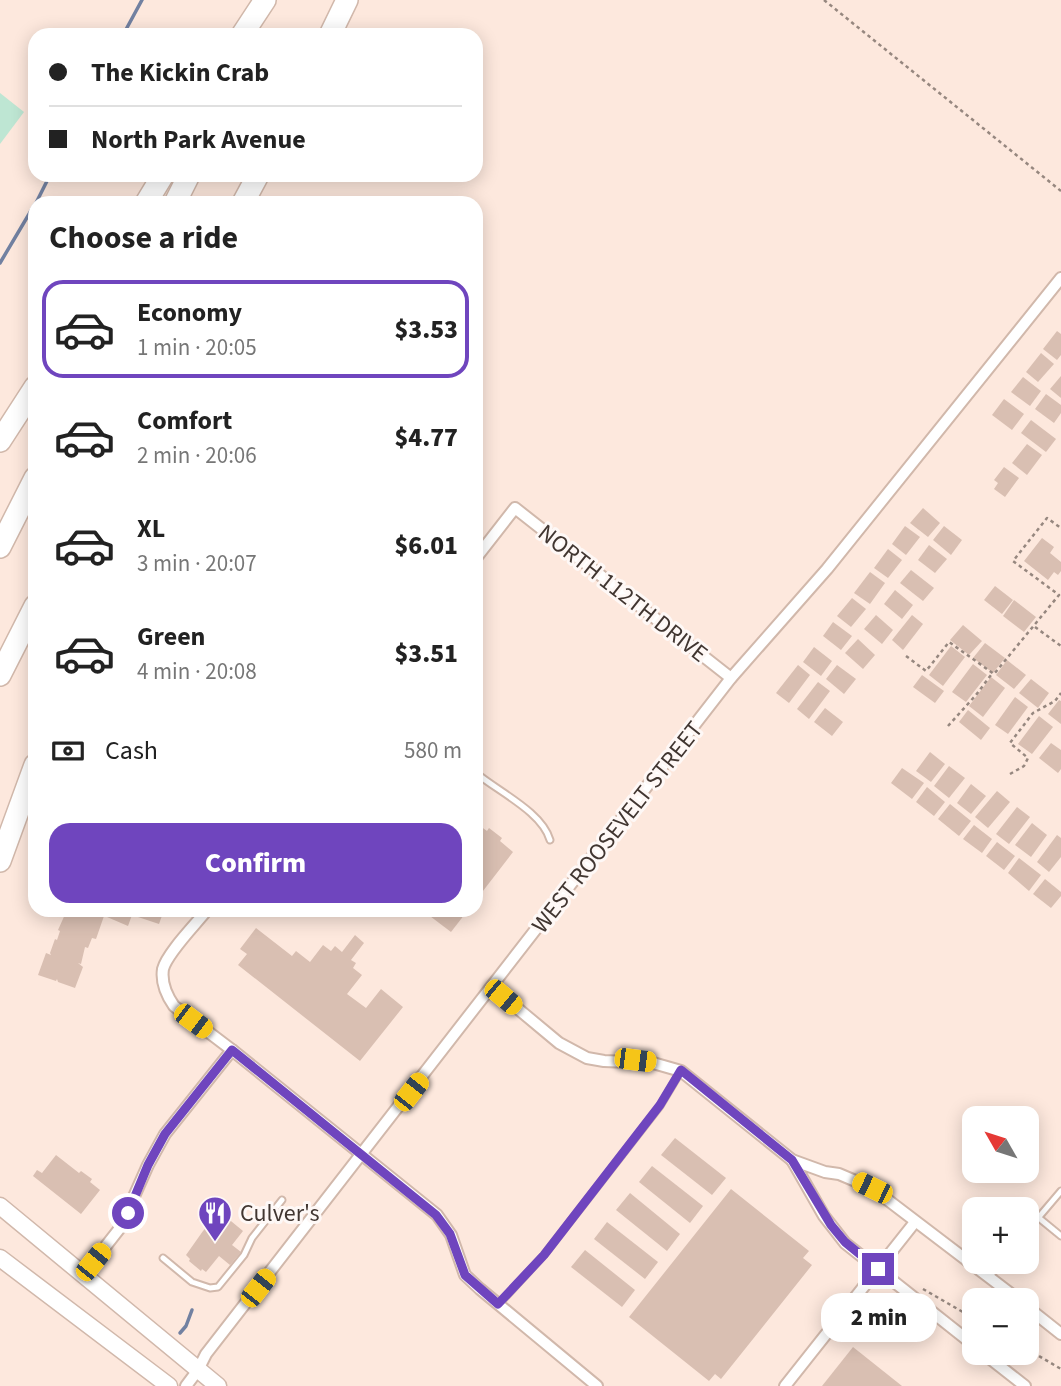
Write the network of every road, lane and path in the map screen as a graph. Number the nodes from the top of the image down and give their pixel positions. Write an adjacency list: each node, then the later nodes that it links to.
1 (265, 0): 5 (highway)
2 (277, 0): 6 (highway)
3 (347, 0): 7 (highway)
4 (824, 0): 8 (path)
5 (247, 28)
6 (263, 28)
7 (333, 28)
8 (1061, 191)
9 (1061, 278): 22 (street, WEST ROOSEVELT STREET)
10 (28, 398): 11 (highway)
11 (0, 441)
12 (28, 492): 14 (highway)
13 (1061, 528): 17 (path)
14 (0, 547)
15 (483, 549): 22 (street, NORTH 112TH DRIVE)
16 (28, 620): 21 (highway)
17 (1035, 627): 18 (path); 20 (path)
18 (1061, 646)
19 (906, 656): 20 (path)
20 (991, 674): 24 (path)
21 (0, 675)
22 (731, 678): 31 (street, WEST ROOSEVELT STREET)
23 (1061, 693): 25 (path)
24 (948, 726)
25 (1010, 774)
26 (483, 778): 28 (lane)
27 (28, 784): 29 (highway)
28 (550, 840)
29 (0, 861)
30 (201, 917): 32 (street)
31 (493, 988): 33 (street); 34 (street, WEST ROOSEVELT STREET)
32 (232, 1050): 34 (street); 46 (street)
33 (681, 1070): 35 (street); 50 (lane)
34 (362, 1155): 50 (street); 58 (street, WEST ROOSEVELT STREET)
35 (792, 1160): 40 (street); 44 (street)
36 (1061, 1191): 39 (lane)
37 (282, 1200): 43 (lane)
38 (0, 1206): 46 (main road)
39 (1039, 1218): 41 (lane)
40 (915, 1222): 44 (street); 47 (street)
41 (1061, 1236)
42 (0, 1258): 59 (main road)
43 (163, 1258)
44 (878, 1269): 54 (street); 63 (street)
45 (992, 1274): 47 (lane)
46 (83, 1275): 58 (main road)
47 (989, 1277): 49 (street)
48 (914, 1283): 51 (path)
49 (1003, 1288)
50 (498, 1304): 62 (street)
51 (962, 1311)
52 (1039, 1317): 53 (street)
53 (1061, 1334)
54 (962, 1336)
55 (1039, 1356): 57 (path)
56 (998, 1365): 64 (street)
57 (1061, 1369)
58 (198, 1370): 60 (street, WEST ROOSEVELT STREET); 61 (main road)
59 (169, 1386)
60 (186, 1386)
61 (218, 1386)
62 (597, 1386)
63 (785, 1386)
64 (1025, 1386)

